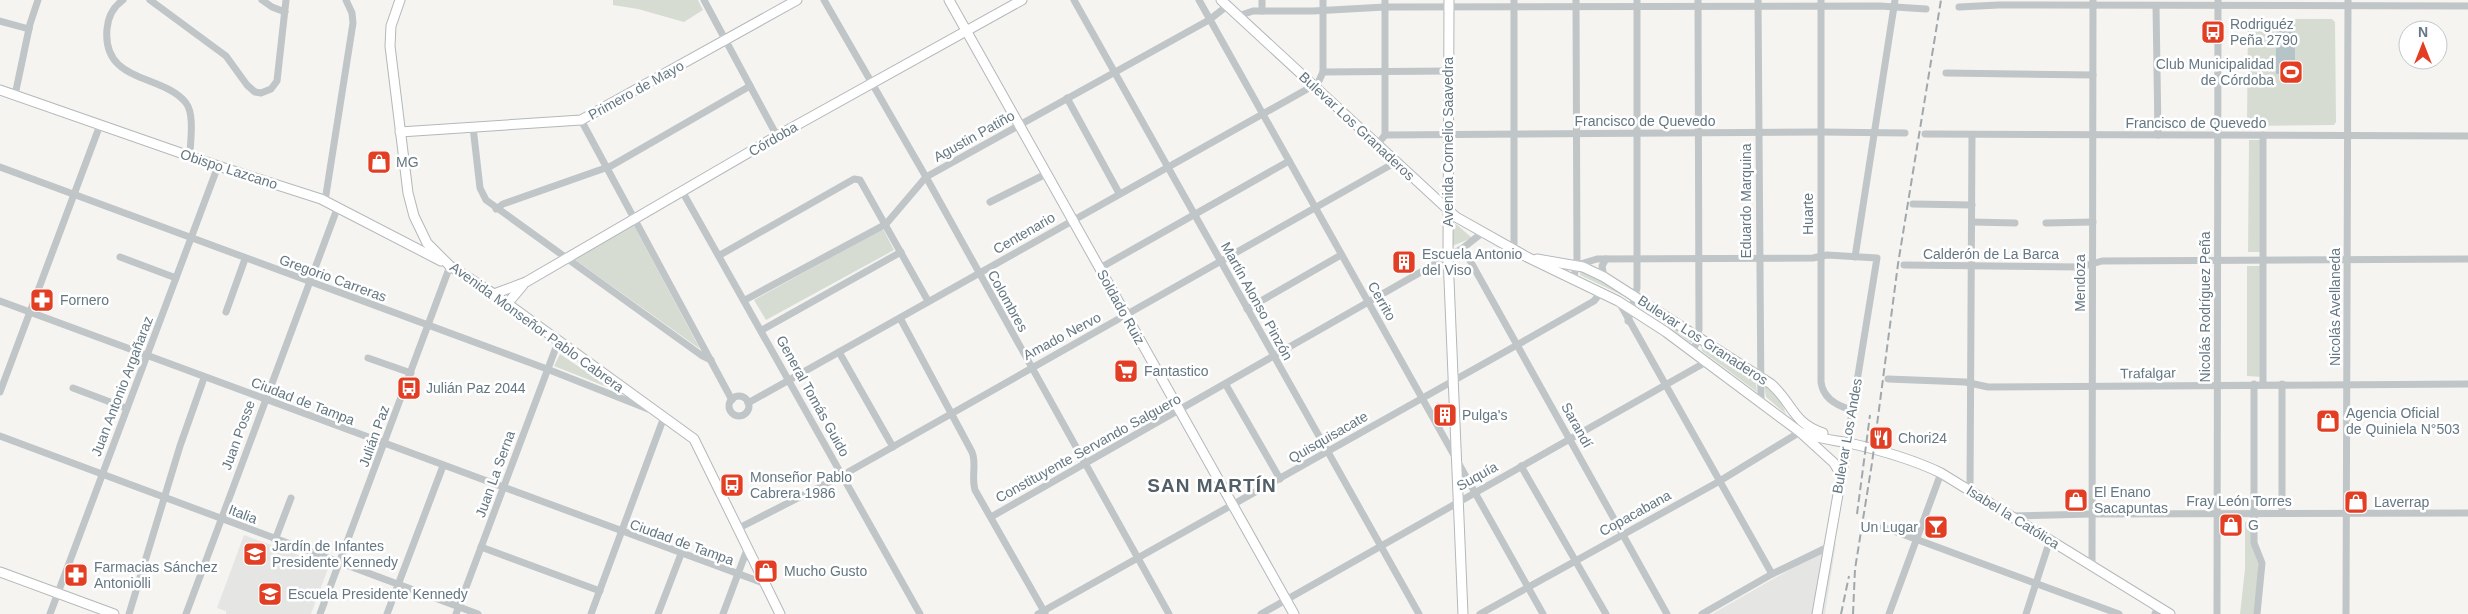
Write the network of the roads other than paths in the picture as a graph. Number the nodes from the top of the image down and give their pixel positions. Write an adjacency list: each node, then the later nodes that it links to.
1 (38, 0): 43 (street)
2 (123, 0): 84 (street)
3 (150, 0): 39 (street)
4 (262, 0): 39 (street)
5 (286, 0): 39 (street)
6 (346, 0): 96 (street)
7 (400, 0): 63 (main road, Avenida Monseñor Pablo Cabrera)
8 (704, 0): 45 (street)
9 (797, 0): 45 (main road, Primero de Mayo)
10 (824, 0): 52 (street, Colombres)
11 (949, 0): 44 (main road, Soldado Ruiz)
12 (1022, 0): 44 (main road, Córdoba)
13 (1074, 0): 48 (street, Martín Alonso Pinzón)
14 (1199, 0): 41 (street, Cerrito)
15 (1262, 0): 38 (street)
16 (1323, 0): 36 (street)
17 (1999, 2): 28 (street); 35 (street)
18 (1224, 3): 40 (main road, Bulevar Los Granaderos); 41 (street, Agustin Patiño)
19 (1385, 3): 20 (street); 36 (street); 46 (street)
20 (1449, 3): 21 (street); 47 (main road, Avenida Cornelio Saavedra)
21 (1514, 3): 32 (street); 70 (street)
22 (1636, 3): 23 (street); 32 (street); 72 (street)
23 (1698, 3): 24 (street); 66 (street)
24 (1758, 3): 25 (street); 67 (street, Eduardo Marquina)
25 (1821, 3): 26 (street); 64 (street, Huarte)
26 (1880, 3): 27 (street)
27 (1895, 3): 37 (street); 65 (street)
28 (2093, 3): 33 (street); 51 (street, Mendoza)
29 (2218, 3): 30 (street); 33 (street); 81 (street, Nicolás Rodríguez Peña)
30 (2262, 3): 31 (street)
31 (2348, 3): 34 (street); 78 (street, Nicolás Avellaneda)
32 (1576, 4): 71 (street)
33 (2160, 4): 80 (street)
34 (2468, 6)
35 (1959, 7)
36 (1323, 9): 38 (street); 49 (street)
37 (1926, 9)
38 (1262, 10): 40 (street)
39 (285, 12)
40 (1238, 16): 53 (main road, Bulevar Los Granaderos)
41 (1210, 20): 48 (street, Agustin Patiño); 58 (street, Cerrito)
42 (0, 21): 43 (street)
43 (29, 29): 56 (street)
44 (966, 32): 52 (main road, Córdoba); 61 (main road, Soldado Ruiz)
45 (725, 40): 54 (street); 59 (main road, Primero de Mayo)
46 (1385, 71): 47 (street); 49 (street); 74 (street)
47 (1449, 71): 69 (main road, Avenida Cornelio Saavedra)
48 (1115, 72): 57 (street, Agustin Patiño); 88 (street, Martín Alonso Pinzón)
49 (1323, 72): 53 (street, Centenario)
50 (1946, 73): 51 (street)
51 (2093, 75): 76 (street, Mendoza)
52 (871, 84): 79 (main road, Córdoba); 92 (street, Colombres)
53 (1312, 85): 58 (street, Centenario); 83 (main road, Bulevar Los Granaderos)
54 (750, 86): 79 (street); 90 (street)
55 (0, 90): 56 (main road, Obispo Lazcano)
56 (15, 94): 60 (main road, Obispo Lazcano)
57 (1068, 98): 61 (street, Agustin Patiño); 94 (street)
58 (1262, 114): 85 (street, Cerrito); 88 (street, Centenario)
59 (581, 120): 62 (main road, Primero de Mayo); 90 (street)
60 (100, 125): 84 (main road, Obispo Lazcano); 95 (street)
61 (1019, 126): 91 (main road, Soldado Ruiz); 92 (street, Agustin Patiño)
62 (473, 127): 63 (main road, Primero de Mayo); 102 (street)
63 (400, 132): 112 (main road, Avenida Monseñor Pablo Cabrera)
64 (1820, 132): 65 (street, Francisco de Quevedo); 67 (street, Francisco de Quevedo); 125 (street, Huarte)
65 (1874, 132): 68 (street, Francisco de Quevedo); 122 (street)
66 (1698, 133): 67 (street, Francisco de Quevedo); 72 (street, Francisco de Quevedo); 131 (street)
67 (1759, 133): 127 (street, Eduardo Marquina)
68 (1905, 133)
69 (1448, 134): 70 (street, Francisco de Quevedo); 74 (street, Francisco de Quevedo); 103 (main road, Avenida Cornelio Saavedra)
70 (1514, 134): 71 (street, Francisco de Quevedo); 117 (street)
71 (1576, 134): 72 (street, Francisco de Quevedo); 138 (street)
72 (1637, 134): 130 (street)
73 (1925, 134): 75 (street, Francisco de Quevedo)
74 (1385, 135): 83 (street)
75 (1972, 135): 76 (street, Francisco de Quevedo); 99 (street)
76 (2093, 135): 80 (street, Francisco de Quevedo); 108 (street, Mendoza)
77 (2263, 135): 78 (street, Francisco de Quevedo); 81 (street, Francisco de Quevedo); 135 (street)
78 (2348, 135): 82 (street, Francisco de Quevedo); 132 (street, Nicolás Avellaneda)
79 (777, 136): 93 (main road, Córdoba)
80 (2158, 136): 81 (street, Francisco de Quevedo)
81 (2218, 136): 134 (street, Nicolás Rodríguez Peña)
82 (2468, 136)
83 (1377, 145): 86 (main road, Bulevar Los Granaderos)
84 (190, 156): 87 (main road, Obispo Lazcano)
85 (1289, 161): 100 (street, Cerrito); 104 (street)
86 (1396, 162): 100 (street, Amado Nervo); 103 (main road, Bulevar Los Granaderos)
87 (218, 166): 96 (main road, Obispo Lazcano); 114 (street, Juan Antonio Argañaraz)
88 (1167, 166): 94 (street, Centenario); 104 (street, Martín Alonso Pinzón)
89 (0, 167): 95 (street, Gregorio Carreras)
90 (605, 168): 102 (street); 105 (street)
91 (1046, 174): 97 (street); 106 (main road, Soldado Ruiz)
92 (926, 177): 111 (street, Agustin Patiño); 143 (street, Colombres)
93 (682, 191): 105 (main road, Córdoba); 119 (street, General Tomás Guido)
94 (1119, 193): 106 (street, Centenario)
95 (74, 195): 114 (street, Gregorio Carreras); 160 (street)
96 (325, 201): 101 (main road, Obispo Lazcano)
97 (990, 202)
98 (1913, 204): 99 (street)
99 (1972, 204): 107 (street)
100 (1315, 208): 120 (street, Cerrito); 136 (street, Amado Nervo)
101 (337, 209): 115 (main road, Obispo Lazcano); 147 (street, Juan Posse)
102 (496, 209): 128 (street)
103 (1448, 210): 113 (main road, Bulevar Los Granaderos); 121 (main road, Avenida Cornelio Saavedra)
104 (1194, 215): 136 (street, Martín Alonso Pinzón); 142 (street)
105 (634, 219): 128 (main road, Córdoba); 175 (street)
106 (1072, 220): 142 (main road, Soldado Ruiz); 143 (street, Centenario)
107 (1972, 222): 109 (street); 141 (street)
108 (2093, 222): 110 (street); 137 (street, Mendoza)
109 (2015, 223)
110 (2046, 223)
111 (886, 224): 118 (street); 119 (street); 152 (street, Agustin Patiño)
112 (420, 233): 115 (main road); 140 (main road, Avenida Monseñor Pablo Cabrera)
113 (1482, 233): 116 (street, Constituyente Servando Salguero); 117 (main road, Bulevar Los Granaderos)
114 (192, 239): 126 (street, Gregorio Carreras); 145 (street, Juan Antonio Argañaraz)
115 (407, 245): 140 (main road, Obispo Lazcano)
116 (1463, 248): 121 (street, Constituyente Servando Salguero); 169 (street, Sarandí)
117 (1514, 250): 124 (main road, Bulevar Los Granaderos)
118 (901, 252): 154 (street); 166 (street)
119 (720, 255): 152 (street, General Tomás Guido)
120 (1341, 255): 156 (street, Cerrito); 158 (street)
121 (1448, 256): 156 (street, Constituyente Servando Salguero); 183 (main road, Avenida Cornelio Saavedra)
122 (1855, 256): 125 (street); 204 (street, Bulevar Los Andes)
123 (120, 257): 145 (street)
124 (1527, 257): 138 (main road, Bulevar Los Granaderos); 146 (main road, Bulevar Los Granaderos)
125 (1820, 257): 127 (street); 204 (street, Huarte)
126 (245, 258): 147 (street, Gregorio Carreras); 161 (street)
127 (1759, 258): 131 (street); 180 (street, Eduardo Marquina)
128 (564, 259): 148 (main road, Córdoba); 175 (street)
129 (1606, 259): 130 (street); 138 (street); 144 (street)
130 (1637, 259): 131 (street); 151 (street)
131 (1699, 259): 167 (street)
132 (2347, 259): 133 (street, Calderón de La Barca); 135 (street, Calderón de La Barca); 191 (street, Nicolás Avellaneda)
133 (2468, 259)
134 (2218, 260): 135 (street, Calderón de La Barca); 137 (street, Calderón de La Barca); 187 (street, Nicolás Rodríguez Peña)
135 (2263, 260): 189 (street)
136 (1221, 261): 158 (street, Martín Alonso Pinzón); 162 (street, Amado Nervo)
137 (2093, 264): 141 (street, Calderón de La Barca); 194 (street, Mendoza)
138 (1577, 265): 144 (main road, Bulevar Los Granaderos); 146 (street)
139 (1904, 265): 141 (street, Calderón de La Barca)
140 (450, 266): 150 (main road, Avenida Monseñor Pablo Cabrera); 165 (street, Julián Paz)
141 (1972, 267): 185 (street)
142 (1100, 268): 162 (main road, Soldado Ruiz)
143 (979, 273): 154 (street, Centenario); 177 (street, Colombres)
144 (1604, 277): 151 (main road, Bulevar Los Granaderos)
145 (176, 278): 172 (street, Juan Antonio Argañaraz)
146 (1573, 279): 149 (main road, Bulevar Los Granaderos)
147 (308, 282): 165 (street, Gregorio Carreras); 198 (street, Juan Posse)
148 (526, 282): 150 (main road, Córdoba); 157 (main road, Córdoba)
149 (1601, 292): 155 (main road, Bulevar Los Granaderos); 169 (street, Quisquisacate)
150 (494, 294): 157 (main road, Avenida Monseñor Pablo Cabrera)
151 (1635, 296): 159 (street); 167 (main road, Bulevar Los Granaderos)
152 (746, 300): 166 (street, General Tomás Guido)
153 (0, 301): 160 (street, Ciudad de Tampa)
154 (928, 301): 163 (street, Centenario)
155 (1618, 301): 159 (main road, Bulevar Los Granaderos); 164 (street)
156 (1368, 303): 173 (street, Constituyente Servando Salguero); 197 (street, Cerrito)
157 (507, 304): 168 (main road, Avenida Monseñor Pablo Cabrera)
158 (1247, 309): 173 (street, Martín Alonso Pinzón)
159 (1630, 309): 164 (street); 170 (main road, Bulevar Los Granaderos)
160 (30, 312): 172 (street, Ciudad de Tampa); 196 (street)
161 (226, 312)
162 (1126, 316): 177 (street, Amado Nervo); 203 (main road, Soldado Ruiz)
163 (900, 318): 171 (street, Centenario); 205 (street)
164 (1628, 322): 193 (street)
165 (428, 326): 178 (street, Gregorio Carreras); 179 (street, Julián Paz)
166 (762, 330): 182 (street, General Tomás Guido)
167 (1698, 338): 170 (street); 180 (main road, Bulevar Los Granaderos)
168 (558, 342): 178 (street, Juan La Serna); 206 (main road, Avenida Monseñor Pablo Cabrera)
169 (1517, 345): 183 (street, Quisquisacate); 209 (street, Sarandí)
170 (1692, 351): 176 (main road, Bulevar Los Granaderos)
171 (839, 352): 182 (street, Centenario); 212 (street)
172 (146, 356): 181 (street, Ciudad de Tampa); 202 (street, Juan Antonio Argañaraz)
173 (1273, 357): 186 (street, Constituyente Servando Salguero); 213 (street, Martín Alonso Pinzón)
174 (368, 358): 179 (street)
175 (711, 360): 199 (street)
176 (1706, 362): 193 (street, Suquía); 200 (main road, Bulevar Los Granaderos)
177 (1030, 367): 205 (street, Amado Nervo); 215 (street, Colombres)
178 (547, 369): 206 (street, Gregorio Carreras); 224 (street, Juan La Serna)
179 (411, 373): 211 (street, Julián Paz)
180 (1760, 376): 200 (street, Eduardo Marquina); 210 (main road, Bulevar Los Granaderos)
181 (204, 378): 198 (street, Ciudad de Tampa); 227 (street)
182 (789, 379): 201 (street, Centenario); 220 (street, General Tomás Guido)
183 (1452, 380): 197 (street, Quisquisacate); 214 (main road, Avenida Cornelio Saavedra)
184 (1888, 380): 185 (street, Trafalgar)
185 (1972, 382): 194 (street, Trafalgar); 225 (street)
186 (1226, 384): 203 (street, Constituyente Servando Salguero); 222 (street)
187 (2217, 384): 188 (street, Trafalgar); 194 (street, Trafalgar); 231 (street, Nicolás Rodríguez Peña)
188 (2254, 384): 189 (street, Trafalgar); 236 (street)
189 (2263, 384): 190 (street, Trafalgar)
190 (2282, 384): 191 (street, Trafalgar); 232 (street)
191 (2347, 384): 192 (street, Trafalgar); 233 (street, Nicolás Avellaneda)
192 (2468, 384)
193 (1664, 386): 209 (street, Suquía); 223 (street)
194 (2092, 386): 235 (street, Mendoza)
195 (73, 388): 202 (street)
196 (0, 392)
197 (1422, 398): 213 (street, Quisquisacate); 214 (street, Cerrito)
198 (264, 400): 211 (street, Ciudad de Tampa); 239 (street, Juan Posse)
199 (732, 400): 201 (street); 201 (street)
200 (1761, 402): 207 (main road, Bulevar Los Granaderos)
201 (748, 403)
202 (126, 408): 219 (street, Juan Antonio Argañaraz)
203 (1179, 410): 215 (street, Constituyente Servando Salguero); 230 (main road, Soldado Ruiz)
204 (1852, 410): 210 (street, Bulevar Los Andes)
205 (953, 412): 212 (street, Amado Nervo); 238 (street)
206 (661, 415): 241 (main road, Avenida Monseñor Pablo Cabrera); 242 (street)
207 (1800, 432): 210 (main road, Bulevar Los Granaderos); 221 (main road, Bulevar Los Granaderos); 223 (street, Copacabana)
208 (0, 436): 219 (street, Italia)
209 (1570, 439): 217 (street, Suquía); 243 (street, Sarandí)
210 (1847, 443): 218 (main road, Isabel la Católica); 221 (main road, Bulevar Los Andes)
211 (385, 445): 216 (street, Ciudad de Tampa); 254 (street, Julián Paz)
212 (893, 447): 220 (street, Amado Nervo)
213 (1328, 452): 222 (street, Quisquisacate); 247 (street, Martín Alonso Pinzón)
214 (1456, 457): 226 (street, Cerrito); 229 (main road, Avenida Cornelio Saavedra)
215 (1085, 463): 238 (street, Constituyente Servando Salguero); 252 (street, Colombres)
216 (443, 466): 224 (street, Ciudad de Tampa); 261 (street)
217 (1521, 466): 226 (street, Suquía); 253 (street)
218 (1941, 472): 225 (main road, Isabel la Católica); 244 (street)
219 (102, 474): 227 (street, Italia); 264 (street, Juan Antonio Argañaraz)
220 (843, 474): 241 (street, Amado Nervo); 280 (street, General Tomás Guido)
221 (1841, 475): 250 (main road, Bulevar Los Andes)
222 (1280, 479): 230 (street, Quisquisacate)
223 (1718, 482): 243 (street, Copacabana); 257 (street)
224 (502, 488): 242 (street, Ciudad de Tampa); 249 (street, Juan La Serna)
225 (1970, 490): 237 (main road, Isabel la Católica)
226 (1475, 492): 229 (street, Suquía); 262 (street, Cerrito)
227 (164, 497): 239 (street, Italia); 271 (street)
228 (291, 498): 245 (street)
229 (1458, 501): 247 (street, Suquía); 285 (main road, Avenida Cornelio Saavedra)
230 (1233, 506): 252 (street, Quisquisacate); 265 (main road, Soldado Ruiz)
231 (2217, 513): 235 (street, Fray León Torres); 236 (street, Fray León Torres); 296 (street, Nicolás Rodríguez Peña)
232 (2282, 513): 233 (street, Fray León Torres); 236 (street, Fray León Torres)
233 (2346, 513): 234 (street, Fray León Torres); 298 (street, Nicolás Avellaneda)
234 (2468, 513)
235 (2092, 514): 237 (street, Fray León Torres); 255 (street, Mendoza)
236 (2254, 514): 297 (street)
237 (2011, 516): 246 (main road, Isabel la Católica)
238 (991, 517): 268 (street)
239 (220, 519): 245 (street, Italia); 272 (street, Juan Posse)
240 (1883, 526): 244 (street)
241 (739, 528): 248 (main road, Avenida Monseñor Pablo Cabrera)
242 (621, 532): 251 (street, Ciudad de Tampa); 263 (street)
243 (1622, 534): 253 (street, Copacabana); 289 (street, Sarandí)
244 (1916, 539): 260 (street); 292 (street)
245 (275, 540): 254 (street, Italia)
246 (2050, 540): 255 (main road, Isabel la Católica); 260 (street)
247 (1380, 545): 265 (street, Suquía); 284 (street, Martín Alonso Pinzón)
248 (748, 546): 258 (street); 259 (main road, Avenida Monseñor Pablo Cabrera)
249 (481, 547): 263 (street); 267 (street, Juan La Serna)
250 (1828, 547): 257 (street); 291 (main road, Bulevar Los Andes)
251 (680, 554): 258 (street, Ciudad de Tampa); 277 (street)
252 (1138, 559): 268 (street, Quisquisacate); 281 (street, Colombres)
253 (1576, 559): 262 (street, Copacabana); 288 (street)
254 (340, 563): 261 (street, Italia); 273 (street, Julián Paz)
255 (2092, 567): 266 (main road, Isabel la Católica)
256 (0, 572): 264 (main road)
257 (1772, 574): 290 (street)
258 (737, 576): 259 (street, Ciudad de Tampa); 278 (street)
259 (766, 584): 279 (main road, Avenida Monseñor Pablo Cabrera)
260 (2037, 584): 293 (street); 294 (street)
261 (398, 585): 267 (street, Italia); 274 (street)
262 (1527, 587): 286 (street, Copacabana); 287 (street, Cerrito)
263 (600, 591): 276 (street)
264 (58, 594): 269 (street, Juan Antonio Argañaraz); 270 (main road)
265 (1286, 600): 282 (street, Suquía); 283 (main road, Soldado Ruiz)
266 (2157, 610): 295 (main road, Isabel la Católica)
267 (458, 611): 275 (street, Italia)
268 (1043, 613)
269 (50, 614)
270 (114, 614)
271 (129, 614)
272 (186, 614)
273 (320, 614)
274 (387, 614)
275 (478, 614)
276 (591, 614)
277 (658, 614)
278 (723, 614)
279 (780, 614)
280 (920, 614)
281 (1169, 614)
282 (1261, 614)
283 (1294, 614)
284 (1419, 614)
285 (1463, 614)
286 (1480, 614)
287 (1543, 614)
288 (1606, 614)
289 (1666, 614)
290 (1702, 614)
291 (1817, 614)
292 (1889, 614)
293 (2026, 614)
294 (2119, 614)
295 (2170, 614)
296 (2217, 614)
297 (2257, 614)
298 (2346, 614)

